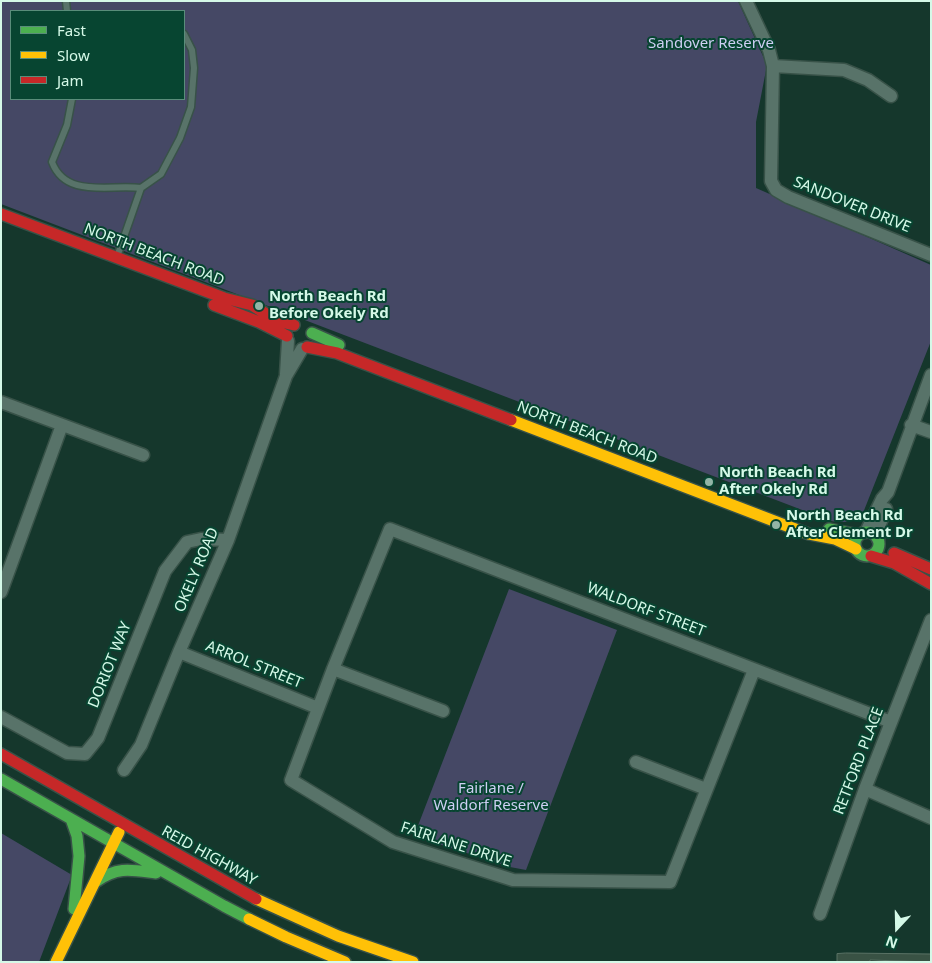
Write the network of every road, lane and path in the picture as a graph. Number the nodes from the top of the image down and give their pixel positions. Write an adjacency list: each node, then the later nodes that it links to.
1 (746, 1): 3 (street, SANDOVER DRIVE)
2 (185, 36): 6 (lane)
3 (773, 66): 4 (street); 9 (street, SANDOVER DRIVE)
4 (891, 96)
5 (72, 100): 6 (lane)
6 (141, 188): 10 (lane)
7 (1, 214): 10 (main road, NORTH BEACH ROAD)
8 (1, 224): 13 (main road, NORTH BEACH ROAD)
9 (931, 255)
10 (117, 258): 11 (main road, NORTH BEACH ROAD)
11 (294, 325): 12 (main road); 13 (main road)
12 (312, 333): 14 (main road); 24 (main road, NORTH BEACH ROAD)
13 (288, 339): 14 (main road); 16 (street, OKELY ROAD)
14 (304, 348): 16 (street, OKELY ROAD); 27 (main road, NORTH BEACH ROAD)
15 (931, 375): 19 (street)
16 (286, 376): 25 (street, OKELY ROAD)
17 (1, 402): 18 (street)
18 (62, 425): 21 (street); 31 (street)
19 (911, 425): 20 (street); 22 (street)
20 (931, 432)
21 (143, 454)
22 (888, 492): 24 (street); 26 (street)
23 (390, 528): 34 (street, FAIRLANE DRIVE); 35 (street, WALDORF STREET)
24 (862, 534): 26 (main road); 27 (main road)
25 (228, 540): 33 (street, OKELY ROAD); 38 (street, DORIOT WAY)
26 (879, 541): 28 (main road); 29 (main road)
27 (856, 549): 28 (main road)
28 (871, 556): 30 (main road)
29 (931, 569)
30 (931, 584)
31 (1, 592)
32 (931, 620): 39 (street, RETFORD PLACE)
33 (179, 652): 36 (street, ARROL STREET); 42 (street, OKELY ROAD)
34 (333, 669): 36 (street, FAIRLANE DRIVE); 37 (street)
35 (754, 670): 39 (street, WALDORF STREET); 44 (street, FAIRLANE DRIVE)
36 (318, 708): 44 (street, FAIRLANE DRIVE)
37 (443, 711)
38 (1, 716)
39 (891, 722): 45 (street, RETFORD PLACE)
40 (1, 754): 47 (main road, REID HIGHWAY)
41 (636, 762): 44 (street)
42 (124, 770)
43 (1, 779): 48 (main road)
44 (706, 789)
45 (865, 789): 46 (street); 54 (street, RETFORD PLACE)
46 (931, 818)
47 (112, 819): 49 (main road, REID HIGHWAY); 50 (main road)
48 (71, 820): 50 (main road); 53 (main road)
49 (123, 825): 50 (main road); 58 (main road, REID HIGHWAY)
50 (109, 842): 51 (main road); 52 (main road); 53 (main road)
51 (167, 874): 52 (main road); 57 (main road)
52 (97, 881): 55 (main road)
53 (74, 909): 55 (main road)
54 (820, 914)
55 (70, 928): 56 (main road)
56 (56, 962)
57 (345, 962)
58 (413, 962)

